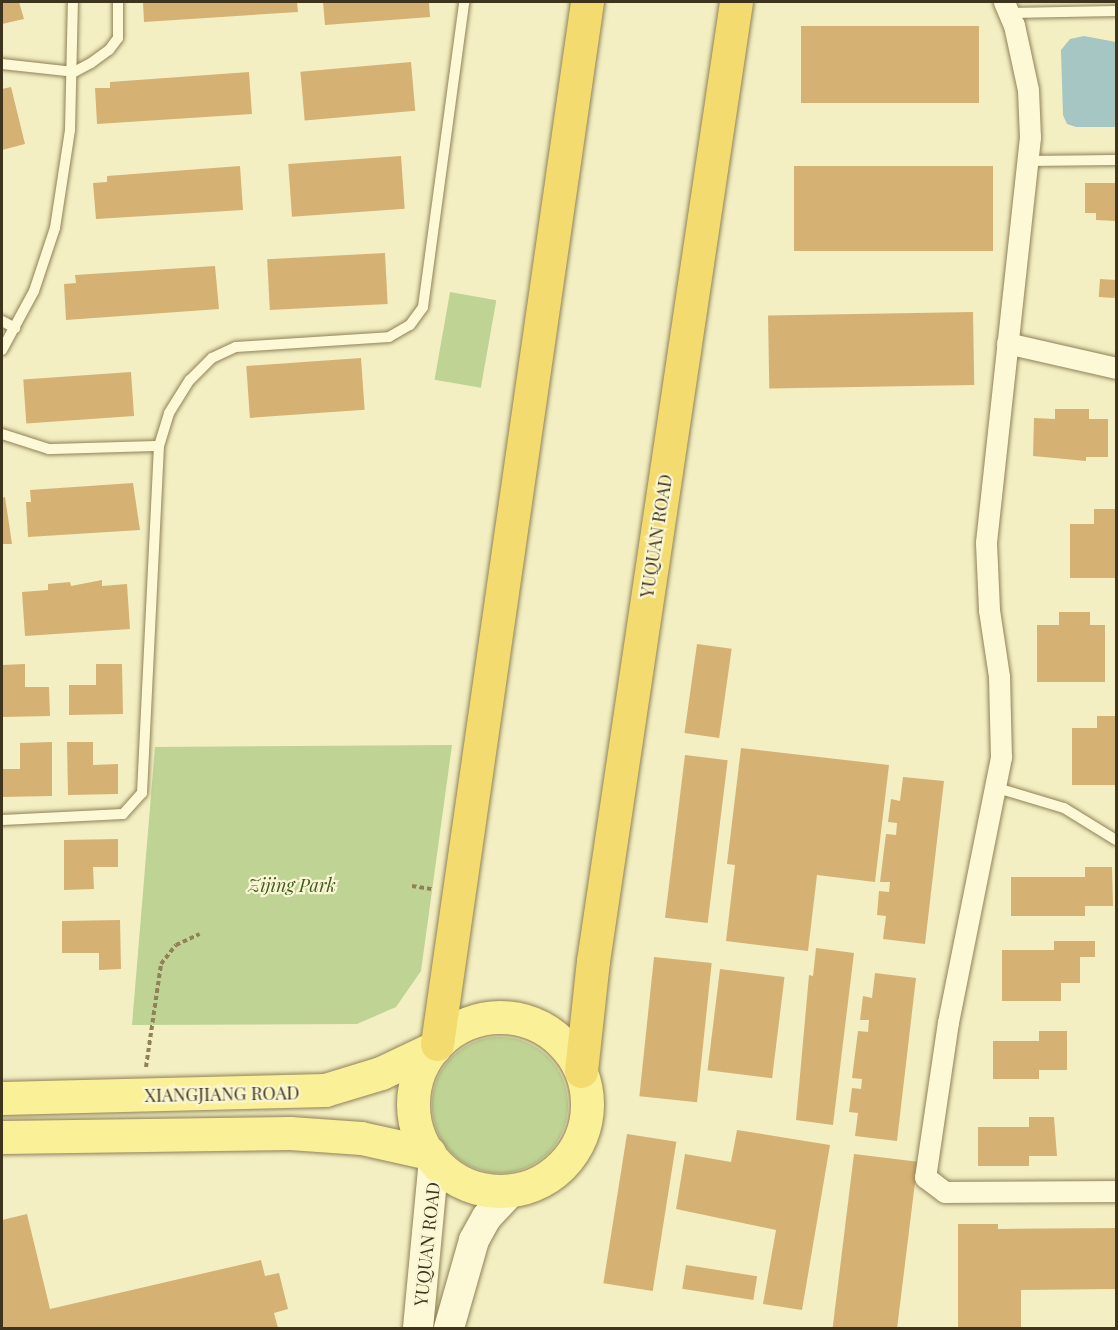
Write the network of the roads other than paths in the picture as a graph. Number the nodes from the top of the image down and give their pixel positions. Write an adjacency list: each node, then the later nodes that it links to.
1 (73, 2): 9 (lane)
2 (118, 2): 9 (lane)
3 (464, 2): 18 (lane)
4 (587, 2): 22 (highway)
5 (736, 2): 23 (highway, YUQUAN ROAD)
6 (1007, 7): 7 (lane); 11 (street)
7 (1116, 11)
8 (2, 64): 9 (lane)
9 (74, 72): 13 (lane)
10 (1116, 160): 11 (lane)
11 (1028, 161): 14 (street)
12 (2, 321): 13 (lane)
13 (15, 328): 15 (lane)
14 (1007, 343): 16 (street); 19 (street)
15 (2, 350)
16 (1116, 368)
17 (2, 434): 18 (lane)
18 (159, 446): 20 (lane)
19 (994, 786): 21 (lane); 28 (street)
20 (2, 820)
21 (1116, 840)
22 (435, 1046): 23 (main road); 24 (main road, XIANGJIANG ROAD); 26 (main road)
23 (581, 1071): 27 (main road)
24 (2, 1098)
25 (2, 1137): 26 (main road)
26 (431, 1156): 27 (main road); 29 (main road, YUQUAN ROAD)
27 (512, 1190): 30 (main road, YUQUAN ROAD)
28 (1116, 1191)
29 (418, 1329)
30 (448, 1329)

